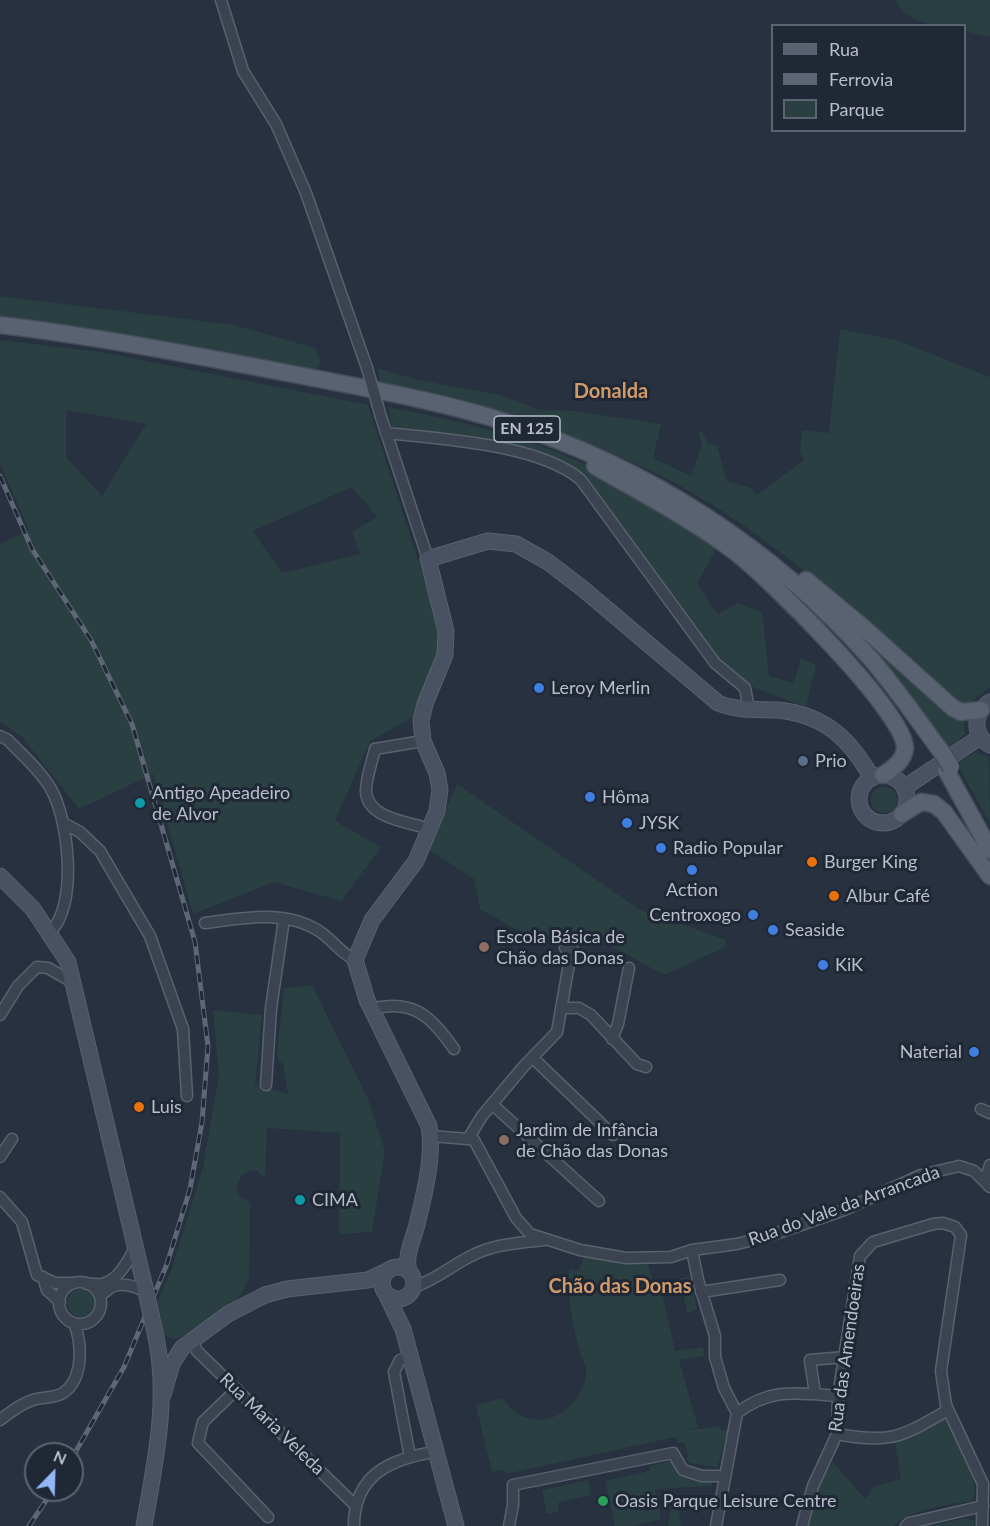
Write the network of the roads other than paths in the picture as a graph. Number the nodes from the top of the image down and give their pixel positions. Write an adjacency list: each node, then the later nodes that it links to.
1 (221, 0): 4 (street, bridge)
2 (0, 325): 5 (main road, EN 125)
3 (0, 333): 6 (main road, EN 125)
4 (386, 433): 7 (street); 9 (street)
5 (555, 438): 8 (main road); 13 (main road, EN 125)
6 (579, 457): 13 (main road, EN 125); 14 (main road)
7 (429, 559): 9 (street); 11 (street)
8 (985, 706): 12 (street)
9 (748, 709): 14 (street)
10 (0, 736): 17 (street)
11 (423, 741): 18 (street); 18 (street)
12 (985, 741): 15 (street)
13 (944, 762): 19 (main road, EN 125); 20 (main road, EN 125)
14 (878, 777): 15 (street); 16 (street)
15 (904, 788): 16 (street)
16 (902, 814): 22 (main road)
17 (63, 823): 25 (street); 38 (street)
18 (430, 829): 27 (street)
19 (990, 837)
20 (990, 850)
21 (0, 876): 25 (street)
22 (990, 876)
23 (284, 919): 24 (street); 27 (street); 37 (street)
24 (205, 923)
25 (50, 932): 29 (street)
26 (565, 948): 30 (street)
27 (355, 960): 31 (street)
28 (628, 968): 33 (street)
29 (74, 983): 32 (street); 51 (street)
30 (563, 1008): 33 (street); 35 (street)
31 (372, 1009): 34 (street); 41 (street)
32 (0, 1015)
33 (612, 1039): 36 (street)
34 (454, 1049)
35 (533, 1058): 39 (street); 40 (street)
36 (646, 1067)
37 (266, 1085)
38 (187, 1096)
39 (493, 1105): 42 (street); 48 (street)
40 (614, 1135)
41 (431, 1136): 42 (street); 49 (street)
42 (468, 1138): 50 (street, Rua do Vale da Arrancada)
43 (12, 1139): 44 (street)
44 (0, 1157)
45 (990, 1165): 46 (street, Rua do Vale da Arrancada)
46 (988, 1184): 52 (street, Rua do Vale da Arrancada)
47 (0, 1197): 55 (street)
48 (599, 1202)
49 (413, 1238): 53 (street); 58 (street)
50 (545, 1240): 52 (street, Rua do Vale da Arrancada); 58 (street)
51 (135, 1248): 54 (street); 56 (street)
52 (692, 1250): 63 (street)
53 (388, 1270): 58 (street); 61 (street); 64 (street)
54 (141, 1275): 56 (street); 62 (street)
55 (43, 1277): 59 (street); 66 (street)
56 (118, 1280): 60 (street); 62 (street); 65 (street)
57 (780, 1280): 63 (street)
58 (410, 1282): 64 (street); 69 (street)
59 (75, 1283): 60 (street); 66 (street)
60 (87, 1284): 65 (street)
61 (342, 1284): 64 (street); 72 (street)
62 (146, 1292): 70 (street, bridge)
63 (701, 1292): 80 (street)
64 (385, 1294): 69 (street)
65 (101, 1300): 67 (street)
66 (60, 1302): 68 (street)
67 (97, 1316): 68 (street); 71 (street)
68 (74, 1323): 71 (street)
69 (403, 1329): 74 (street)
70 (156, 1337): 72 (street); 75 (street)
71 (80, 1340): 81 (street)
72 (186, 1342): 75 (street); 76 (street, Rua Maria Veleda)
73 (844, 1357): 77 (street); 78 (street, Rua das Amendoeiras); 79 (street, Rua das Amendoeiras)
74 (410, 1358): 83 (street); 84 (street)
75 (167, 1364): 89 (street)
76 (237, 1389): 86 (street, Rua Maria Veleda); 88 (street)
77 (814, 1394): 78 (street); 80 (street)
78 (838, 1396): 82 (street, Rua das Amendoeiras)
79 (948, 1410): 82 (street); 87 (street, Rua das Amendoeiras)
80 (737, 1413): 85 (street)
81 (0, 1420)
82 (837, 1434): 94 (street, Rua das Amendoeiras)
83 (434, 1452): 84 (street); 91 (street)
84 (410, 1456): 86 (street)
85 (724, 1476): 92 (street); 93 (street)
86 (356, 1506): 90 (street)
87 (983, 1506): 95 (street); 96 (street, Rua das Amendoeiras)
88 (268, 1517)
89 (144, 1526)
90 (354, 1526)
91 (456, 1526)
92 (509, 1526)
93 (716, 1526)
94 (802, 1526)
95 (906, 1526)
96 (982, 1526)

